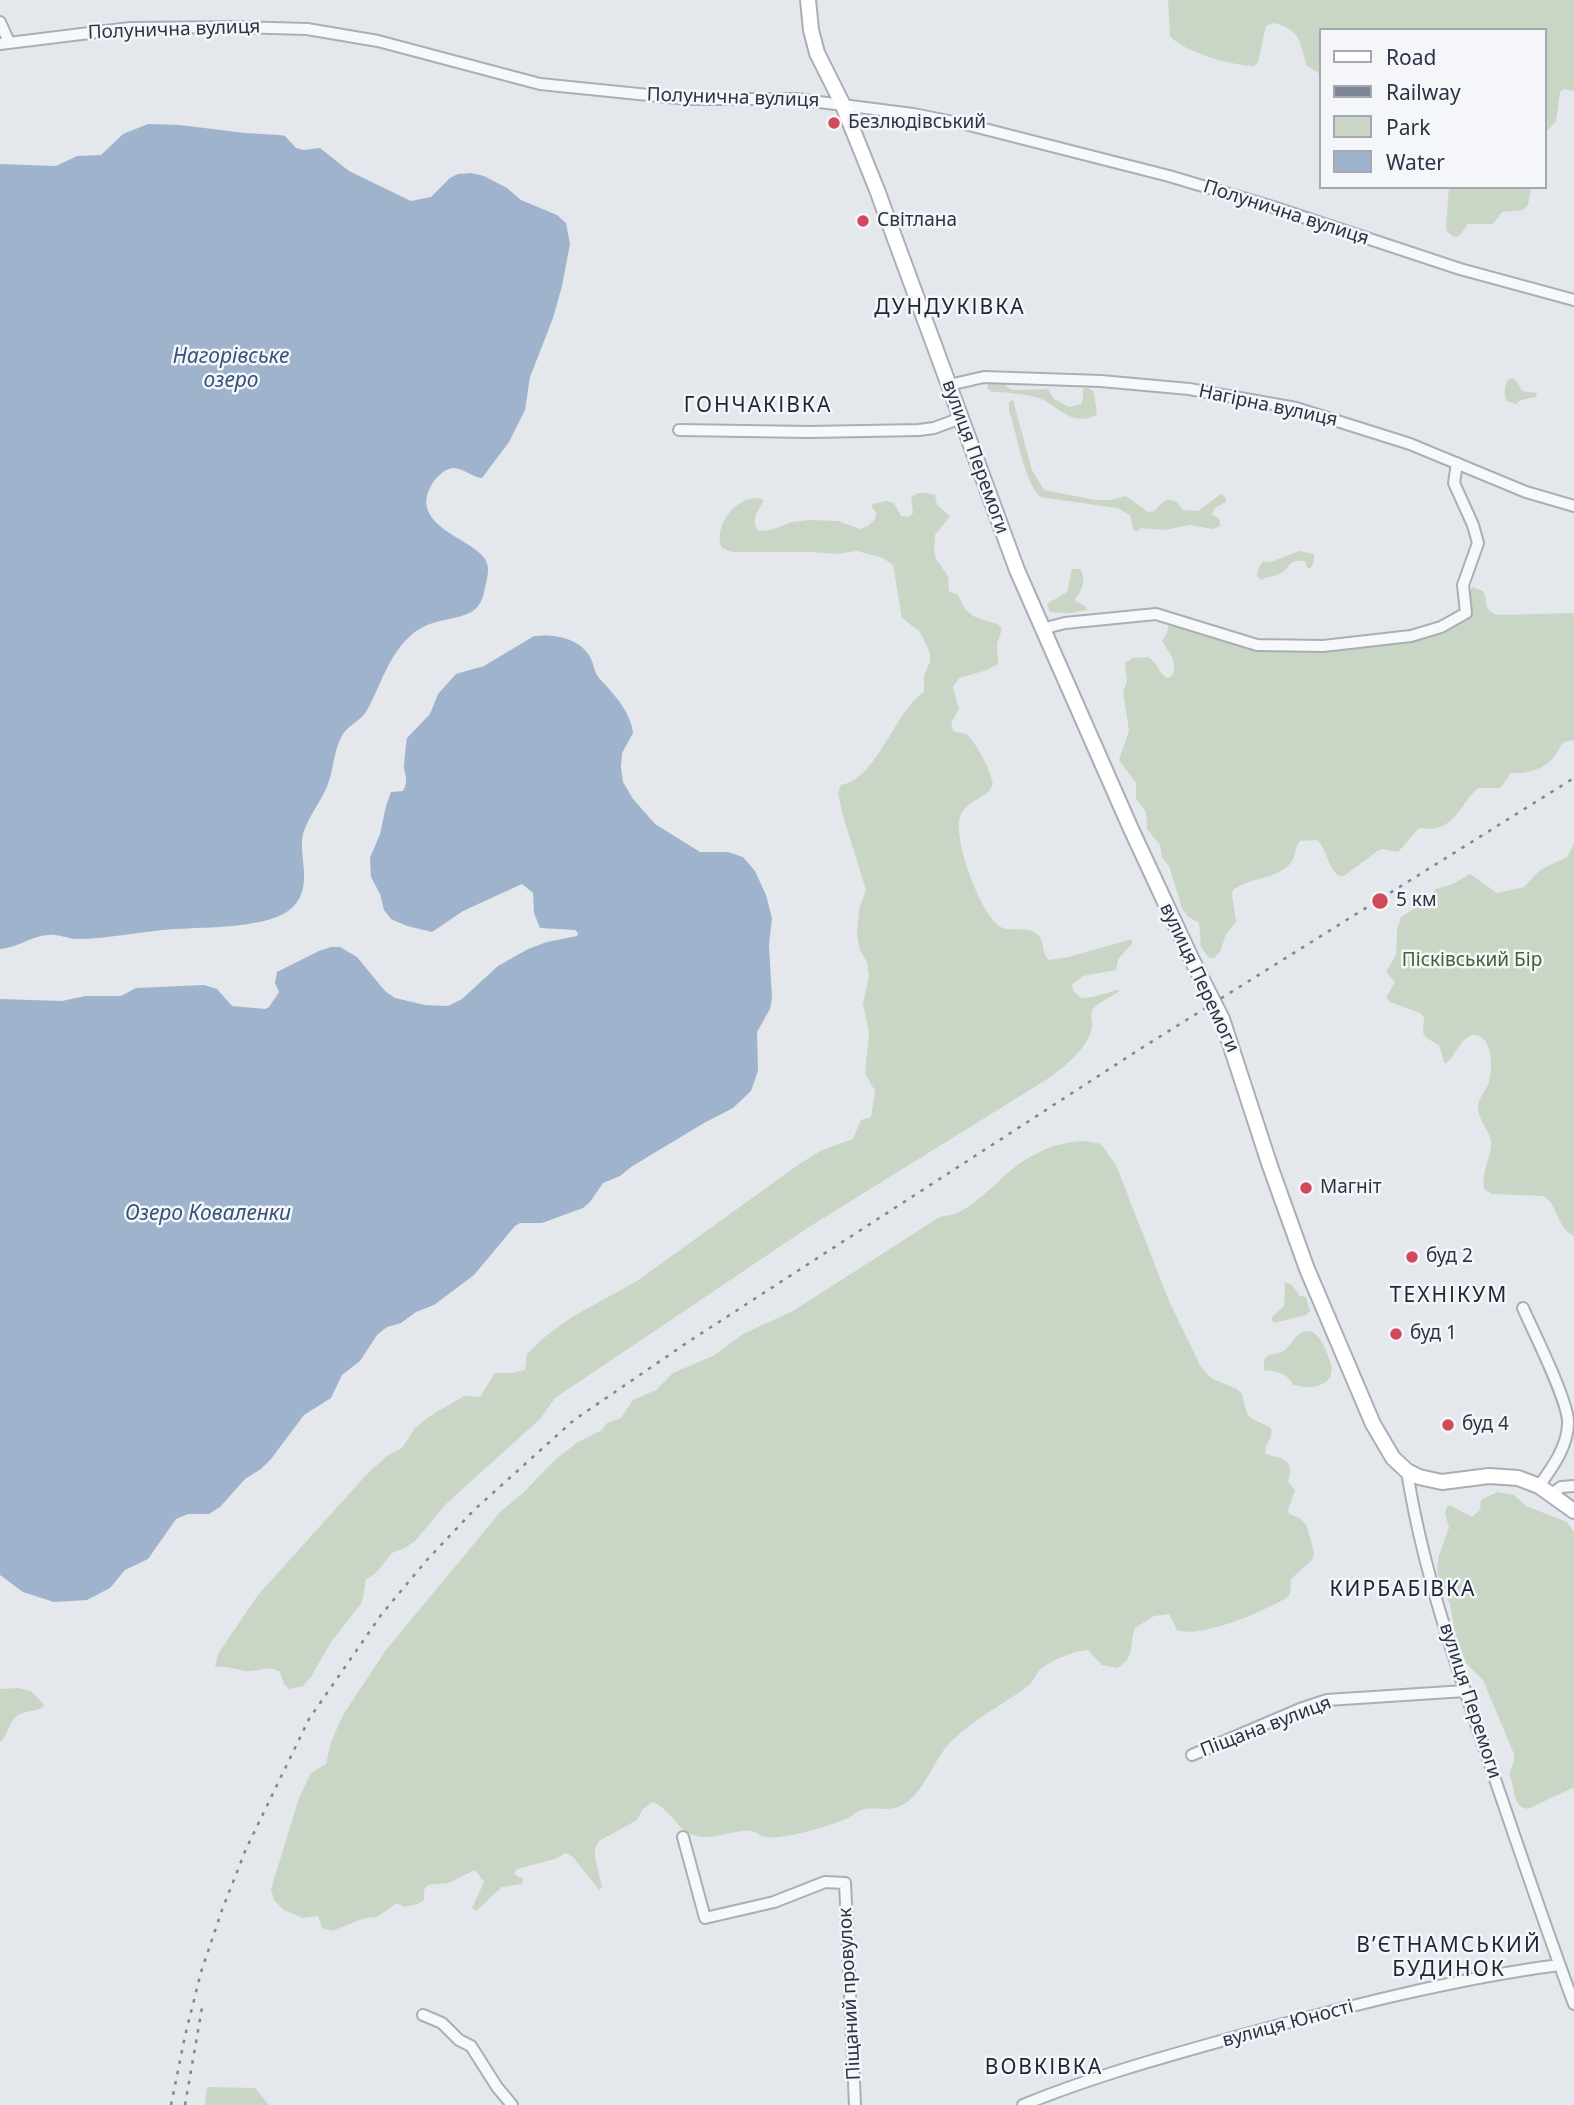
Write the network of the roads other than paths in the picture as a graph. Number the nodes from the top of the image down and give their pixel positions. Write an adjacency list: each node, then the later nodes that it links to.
1 (808, 0): 4 (street, вулиця Перемоги)
2 (0, 22): 3 (street)
3 (4, 43): 4 (street, Полунична вулиця)
4 (842, 103): 5 (street, Полунична вулиця); 6 (street, вулиця Перемоги)
5 (1574, 300)
6 (949, 385): 7 (street, вулиця Перемоги); 9 (street, Нагірна вулиця)
7 (961, 418): 8 (street); 11 (street, вулиця Перемоги)
8 (680, 430)
9 (1457, 463): 10 (street, Нагірна вулиця); 11 (street)
10 (1574, 506)
11 (1042, 629): 13 (street, вулиця Перемоги)
12 (1522, 1308): 14 (street)
13 (1407, 1471): 14 (street); 18 (street, вулиця Перемоги)
14 (1539, 1486): 16 (street)
15 (1574, 1486): 16 (street)
16 (1552, 1494): 17 (street)
17 (1574, 1511)
18 (1465, 1691): 19 (street, Піщана вулиця); 21 (street, вулиця Перемоги)
19 (1192, 1755)
20 (683, 1837): 25 (street, Піщаний провулок)
21 (1559, 1965): 22 (street, вулиця Перемоги); 26 (street, вулиця Юності)
22 (1574, 2004)
23 (423, 2015): 24 (street)
24 (512, 2105)
25 (855, 2105)
26 (1023, 2105)

